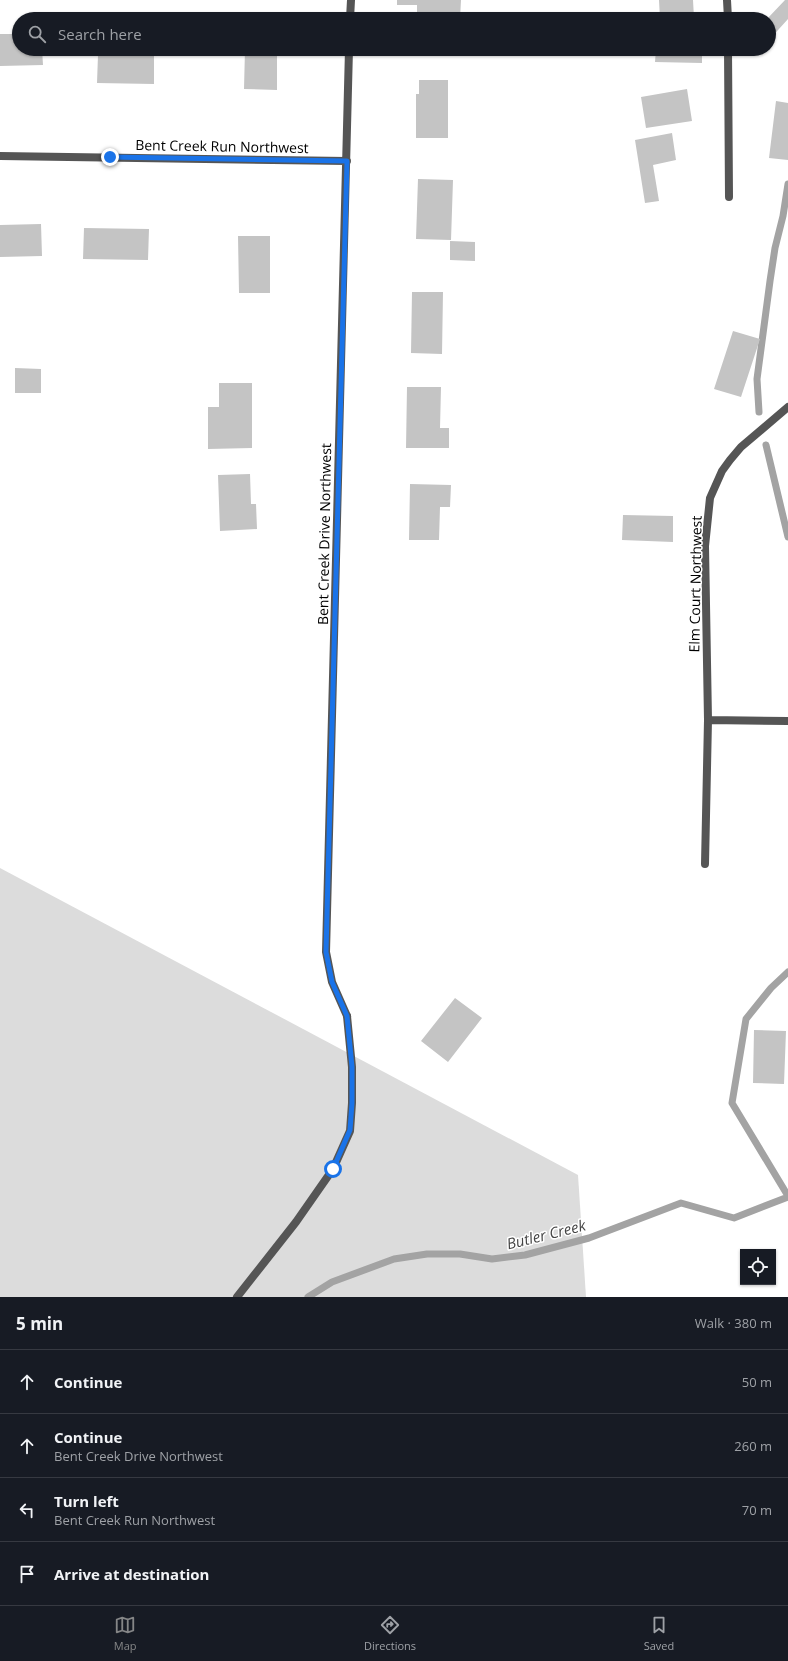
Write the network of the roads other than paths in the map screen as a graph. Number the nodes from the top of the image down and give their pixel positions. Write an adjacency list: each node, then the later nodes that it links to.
1 (350, 0): 3 (street)
2 (727, 0): 4 (street)
3 (350, 12)
4 (728, 12)
5 (349, 56): 8 (street, Bent Creek Drive Northwest)
6 (728, 56): 9 (street)
7 (0, 156): 8 (street, Bent Creek Run Northwest)
8 (347, 161): 14 (street, Bent Creek Drive Northwest)
9 (729, 197)
10 (788, 407): 11 (street, Elm Court Northwest)
11 (708, 720): 12 (street); 13 (street, Elm Court Northwest)
12 (788, 721)
13 (705, 864)
14 (237, 1297)

